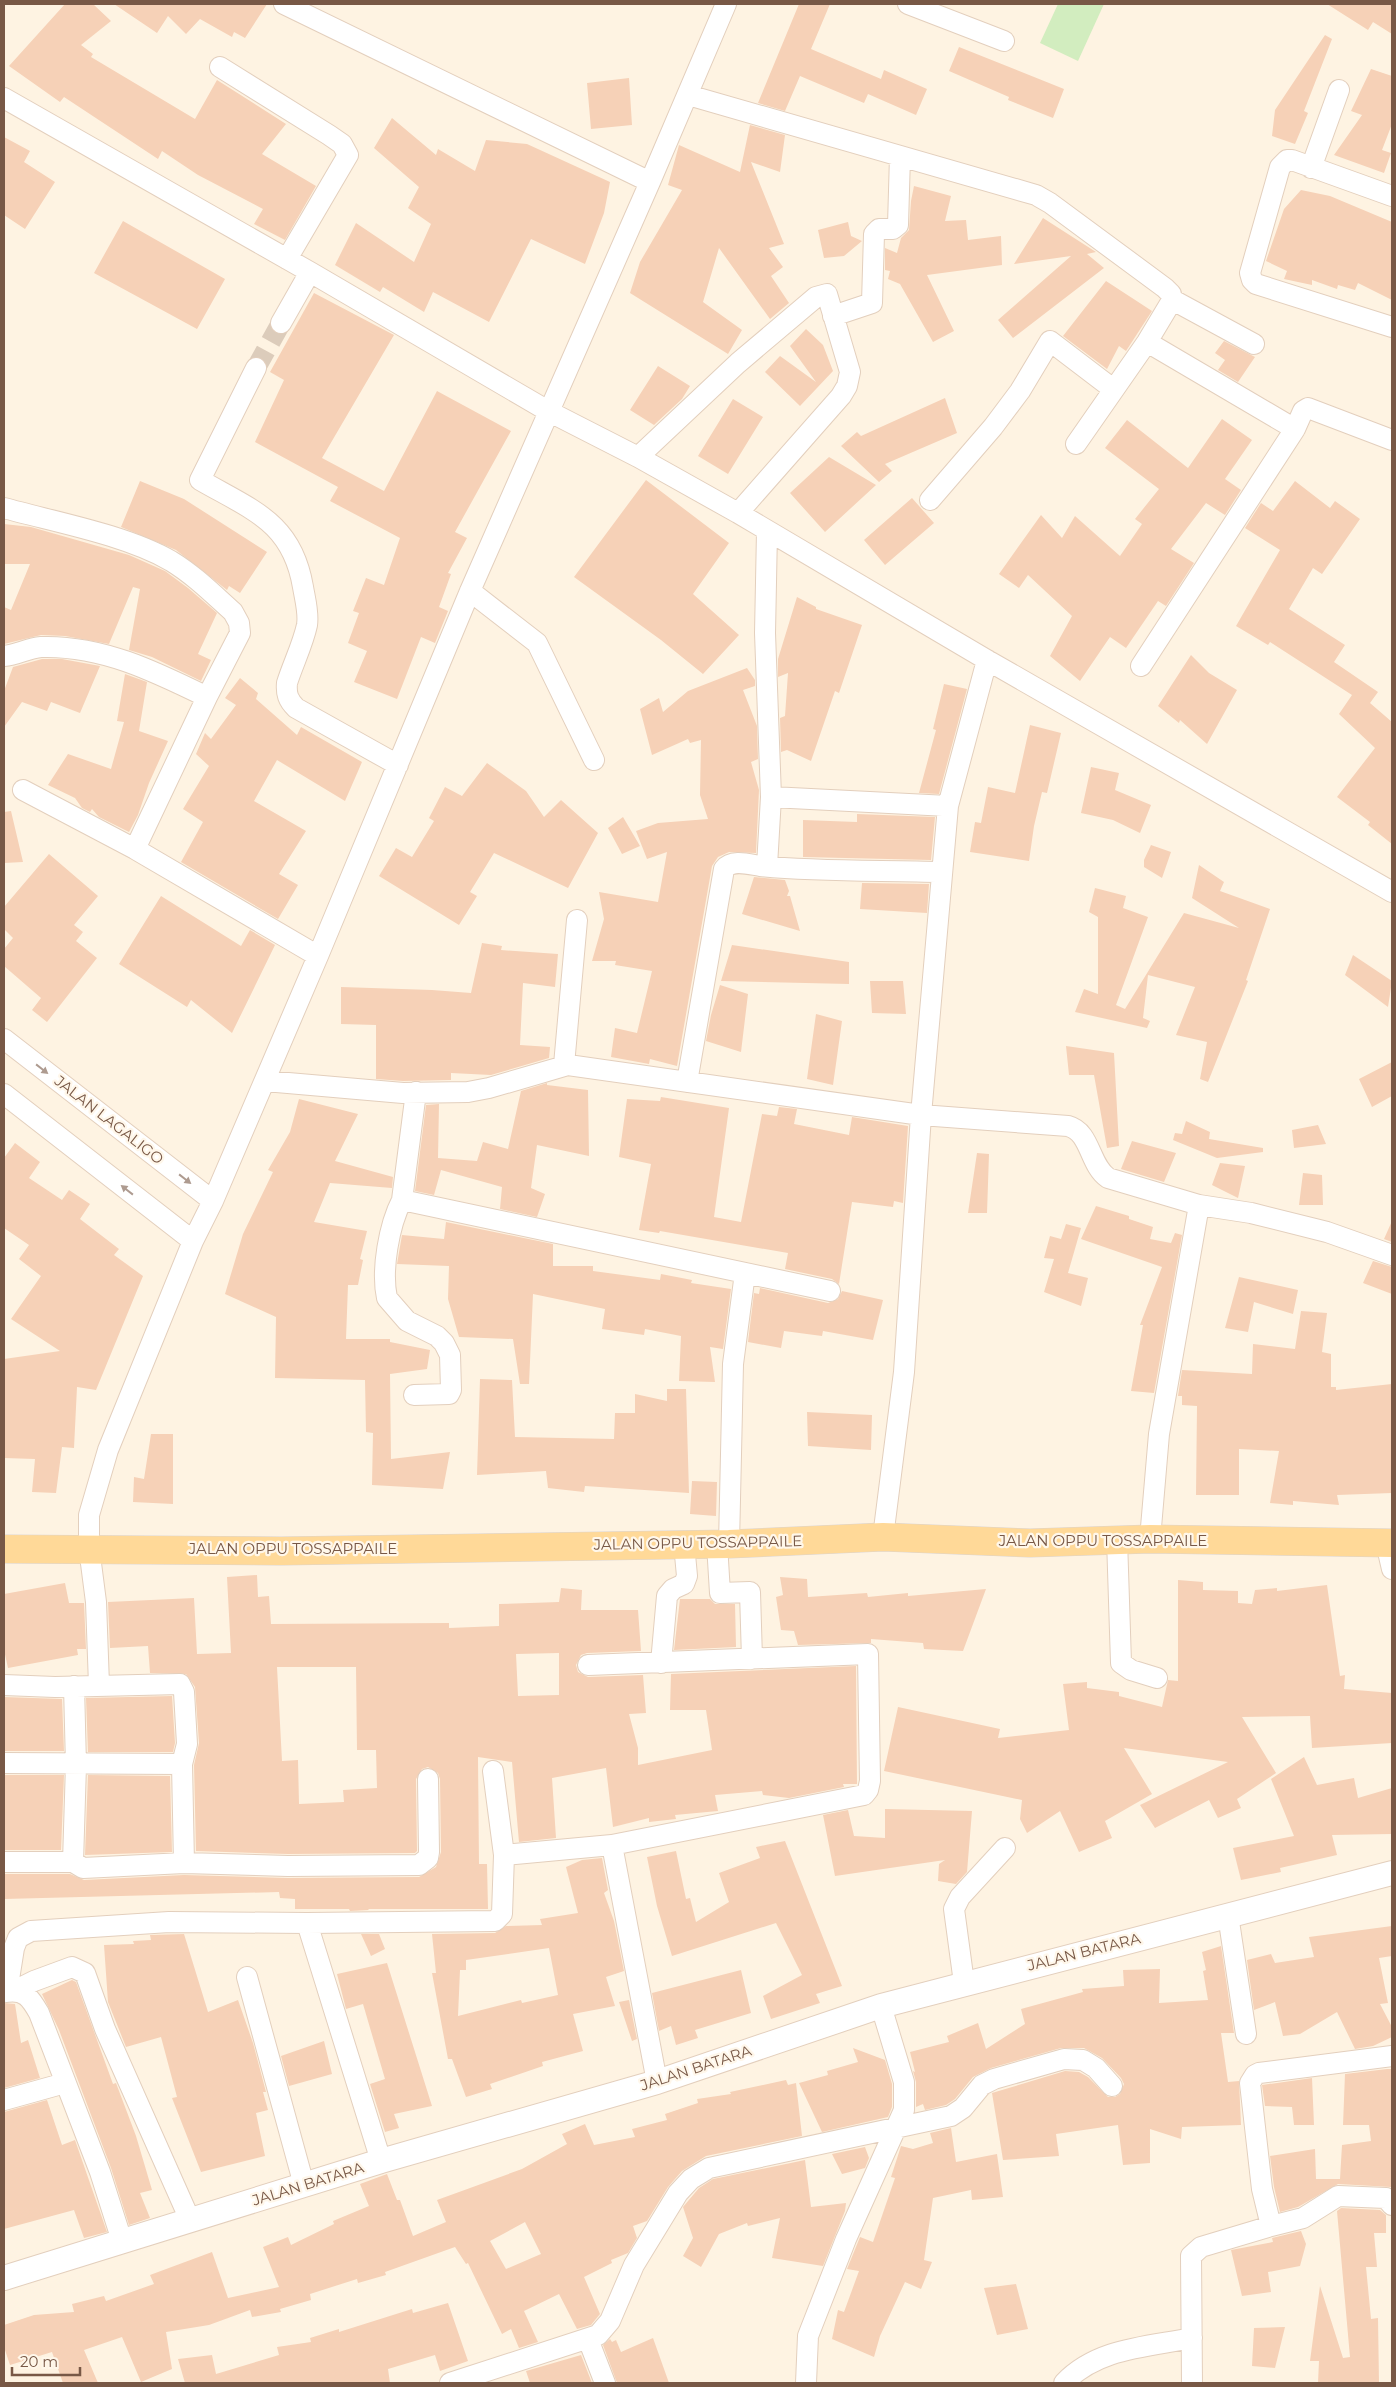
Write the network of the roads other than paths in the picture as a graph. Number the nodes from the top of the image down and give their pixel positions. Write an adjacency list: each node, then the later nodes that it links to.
1 (284, 4): 11 (street)
2 (726, 4): 7 (street)
3 (908, 4): 4 (street)
4 (1004, 41)
5 (220, 67): 13 (street)
6 (1339, 90): 10 (street)
7 (688, 94): 9 (street); 11 (street)
8 (4, 98): 13 (street)
9 (900, 156): 15 (street); 16 (street)
10 (1311, 168): 12 (street); 18 (street)
11 (650, 182): 23 (street)
12 (1392, 196)
13 (287, 259): 14 (street)
14 (310, 272): 17 (street); 23 (street)
15 (1171, 299): 19 (street); 20 (street)
16 (833, 316): 27 (street); 30 (street)
17 (282, 323)
18 (1392, 327)
19 (1147, 342): 22 (street); 24 (street)
20 (1254, 344)
21 (256, 368): 38 (street)
22 (1113, 389): 26 (street); 28 (street)
23 (548, 410): 27 (street); 32 (street)
24 (1294, 429): 25 (street); 35 (street)
25 (1392, 440)
26 (1076, 444)
27 (638, 457): 30 (street)
28 (930, 500)
29 (4, 508): 36 (street)
30 (738, 513): 31 (street)
31 (767, 531): 34 (street); 40 (street)
32 (470, 592): 37 (street); 38 (street)
33 (4, 656): 36 (street)
34 (987, 660): 41 (street); 45 (street)
35 (1141, 666)
36 (207, 697): 42 (street)
37 (594, 760)
38 (398, 765): 47 (street)
39 (23, 790): 42 (street)
40 (771, 797): 41 (street); 43 (street)
41 (948, 806): 44 (street)
42 (135, 849): 47 (street)
43 (767, 866): 44 (street); 51 (street)
44 (942, 872): 54 (street)
45 (1392, 892)
46 (577, 920): 49 (street)
47 (318, 956): 50 (street)
48 (4, 1039): 55 (street, JALAN LAGALIGO, one-way to 55)
49 (564, 1065): 51 (street); 52 (street)
50 (264, 1082): 52 (street); 55 (street)
51 (687, 1082): 54 (street)
52 (416, 1092): 56 (street)
53 (4, 1094): 58 (street, one-way to 53)
54 (921, 1115): 57 (street); 63 (street)
55 (213, 1200): 58 (street)
56 (402, 1200): 60 (street); 62 (street)
57 (1199, 1205): 59 (street); 64 (street)
58 (193, 1241): 68 (street)
59 (1392, 1254)
60 (745, 1273): 61 (street); 67 (street)
61 (830, 1291)
62 (414, 1395)
63 (883, 1536): 65 (main road, JALAN OPPU TOSSAPPAILE); 67 (main road, JALAN OPPU TOSSAPPAILE)
64 (1150, 1539): 65 (main road, JALAN OPPU TOSSAPPAILE); 70 (main road, JALAN OPPU TOSSAPPAILE)
65 (1116, 1540): 74 (street)
66 (684, 1544): 67 (main road, JALAN OPPU TOSSAPPAILE); 68 (main road, JALAN OPPU TOSSAPPAILE); 72 (street)
67 (723, 1544): 71 (street)
68 (89, 1548): 69 (main road, JALAN OPPU TOSSAPPAILE); 76 (street)
69 (4, 1549)
70 (1390, 1552)
71 (752, 1659): 72 (street); 83 (street)
72 (661, 1663): 73 (street)
73 (588, 1665)
74 (1157, 1678)
75 (4, 1685): 77 (street)
76 (99, 1685): 77 (street); 79 (street)
77 (74, 1686): 80 (street)
78 (4, 1763): 80 (street)
79 (182, 1764): 80 (street); 88 (street)
80 (76, 1765): 87 (street)
81 (493, 1771): 85 (street)
82 (428, 1779): 88 (street)
83 (612, 1845): 85 (street); 98 (street)
84 (1004, 1848): 93 (street)
85 (504, 1855): 91 (street)
86 (4, 1862): 87 (street)
87 (73, 1862): 88 (street)
88 (184, 1863)
89 (1392, 1873): 90 (street, JALAN BATARA)
90 (1228, 1915): 93 (street, JALAN BATARA); 96 (street)
91 (307, 1923): 94 (street); 103 (street)
92 (247, 1977): 104 (street)
93 (964, 1983): 95 (street, JALAN BATARA)
94 (9, 1992): 99 (street); 106 (street)
95 (881, 2006): 98 (street, JALAN BATARA); 102 (street)
96 (1246, 2034)
97 (1392, 2056): 107 (street)
98 (657, 2082): 103 (street, JALAN BATARA)
99 (65, 2083): 101 (street); 108 (street)
100 (1112, 2086): 102 (street)
101 (4, 2100)
102 (895, 2128): 111 (street); 115 (street)
103 (381, 2161): 104 (street, JALAN BATARA)
104 (304, 2185): 106 (street, JALAN BATARA)
105 (1392, 2205): 107 (street)
106 (190, 2220): 108 (street, JALAN BATARA)
107 (1271, 2226): 110 (street)
108 (122, 2241): 109 (street, JALAN BATARA)
109 (4, 2278)
110 (1192, 2338): 116 (street); 117 (street)
111 (588, 2339): 112 (street); 114 (street)
112 (488, 2378): 113 (street)
113 (450, 2383)
114 (605, 2383)
115 (806, 2383)
116 (1064, 2383)
117 (1192, 2383)

